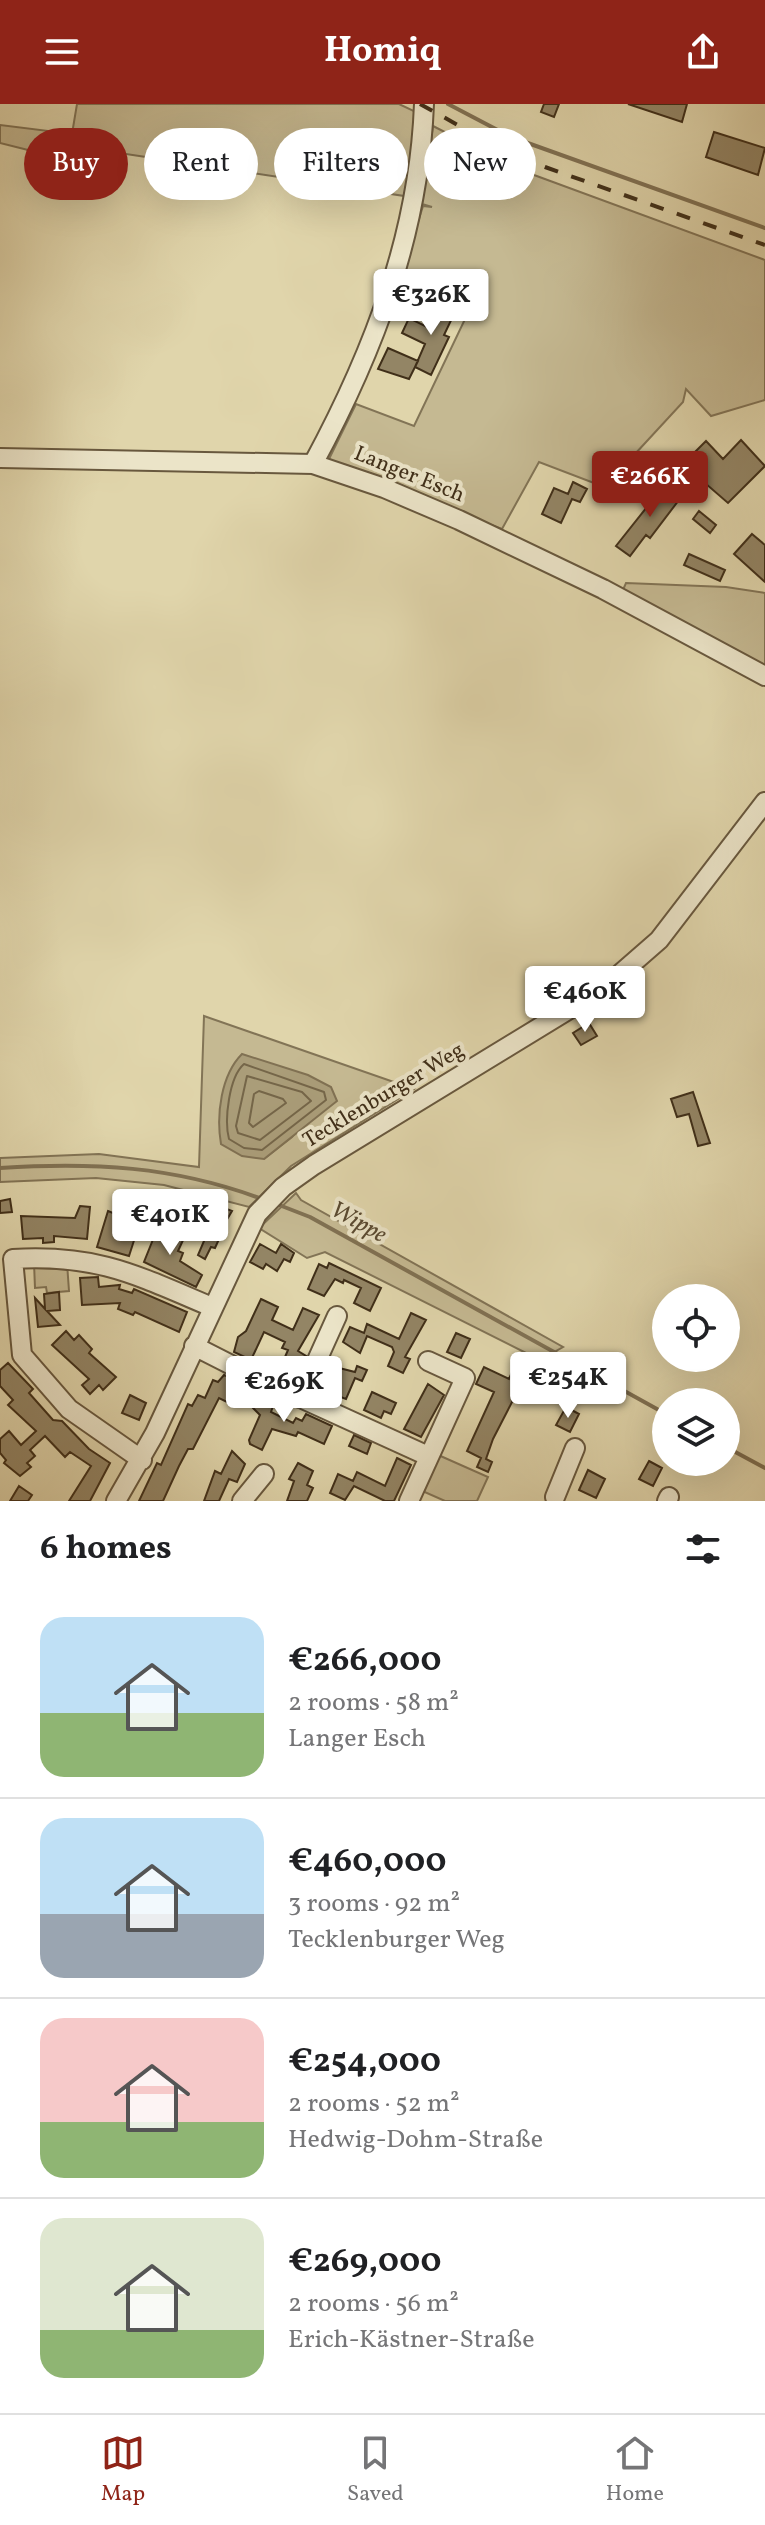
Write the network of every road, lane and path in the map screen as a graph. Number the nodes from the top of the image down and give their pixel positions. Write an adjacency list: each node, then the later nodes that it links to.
1 (424, 104): 3 (street)
2 (0, 458): 3 (street, Langer Esch)
3 (313, 464): 4 (street, Langer Esch)
4 (765, 676)
5 (765, 802): 6 (street, Tecklenburger Weg)
6 (212, 1307): 8 (street, Tecklenburger Weg); 13 (street)
7 (337, 1316): 10 (street)
8 (194, 1346): 10 (street); 13 (street, Tecklenburger Weg)
9 (428, 1361): 12 (street)
10 (300, 1398): 12 (street)
11 (575, 1448): 15 (street)
12 (428, 1456): 18 (street)
13 (142, 1460): 16 (street, Tecklenburger Weg)
14 (264, 1474): 17 (street)
15 (557, 1500)
16 (116, 1501)
17 (242, 1501)
18 (409, 1501)

